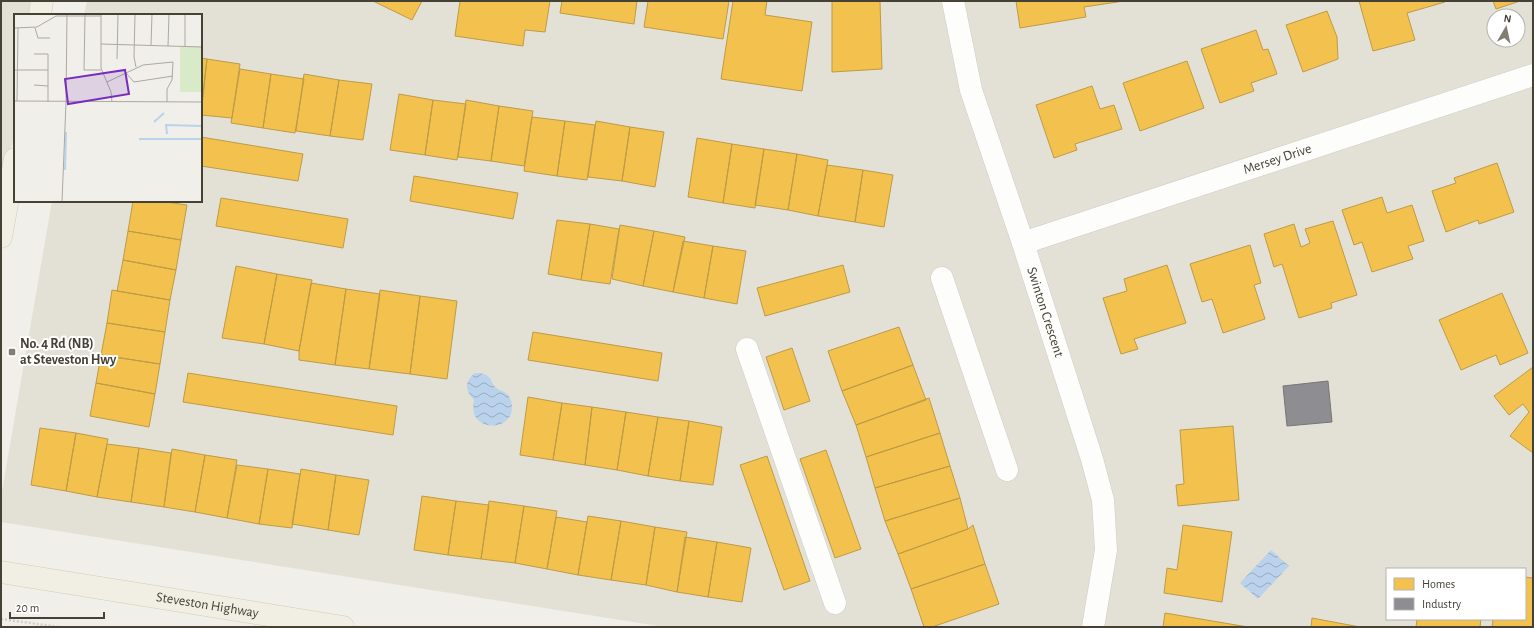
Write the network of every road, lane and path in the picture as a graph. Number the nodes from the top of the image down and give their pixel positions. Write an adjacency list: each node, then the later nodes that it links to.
1 (42, 1): 3 (main road)
2 (953, 1): 7 (street, Swinton Crescent)
3 (40, 14)
4 (1532, 77): 7 (street, Mersey Drive)
5 (14, 165): 6 (main road)
6 (1, 237)
7 (1023, 243): 16 (street, Swinton Crescent)
8 (942, 278): 10 (street)
9 (747, 349): 12 (street)
10 (1007, 470)
11 (1, 572): 15 (main road, Steveston Highway)
12 (835, 603)
13 (1, 619): 14 (path)
14 (59, 627)
15 (344, 627)
16 (1093, 627)

